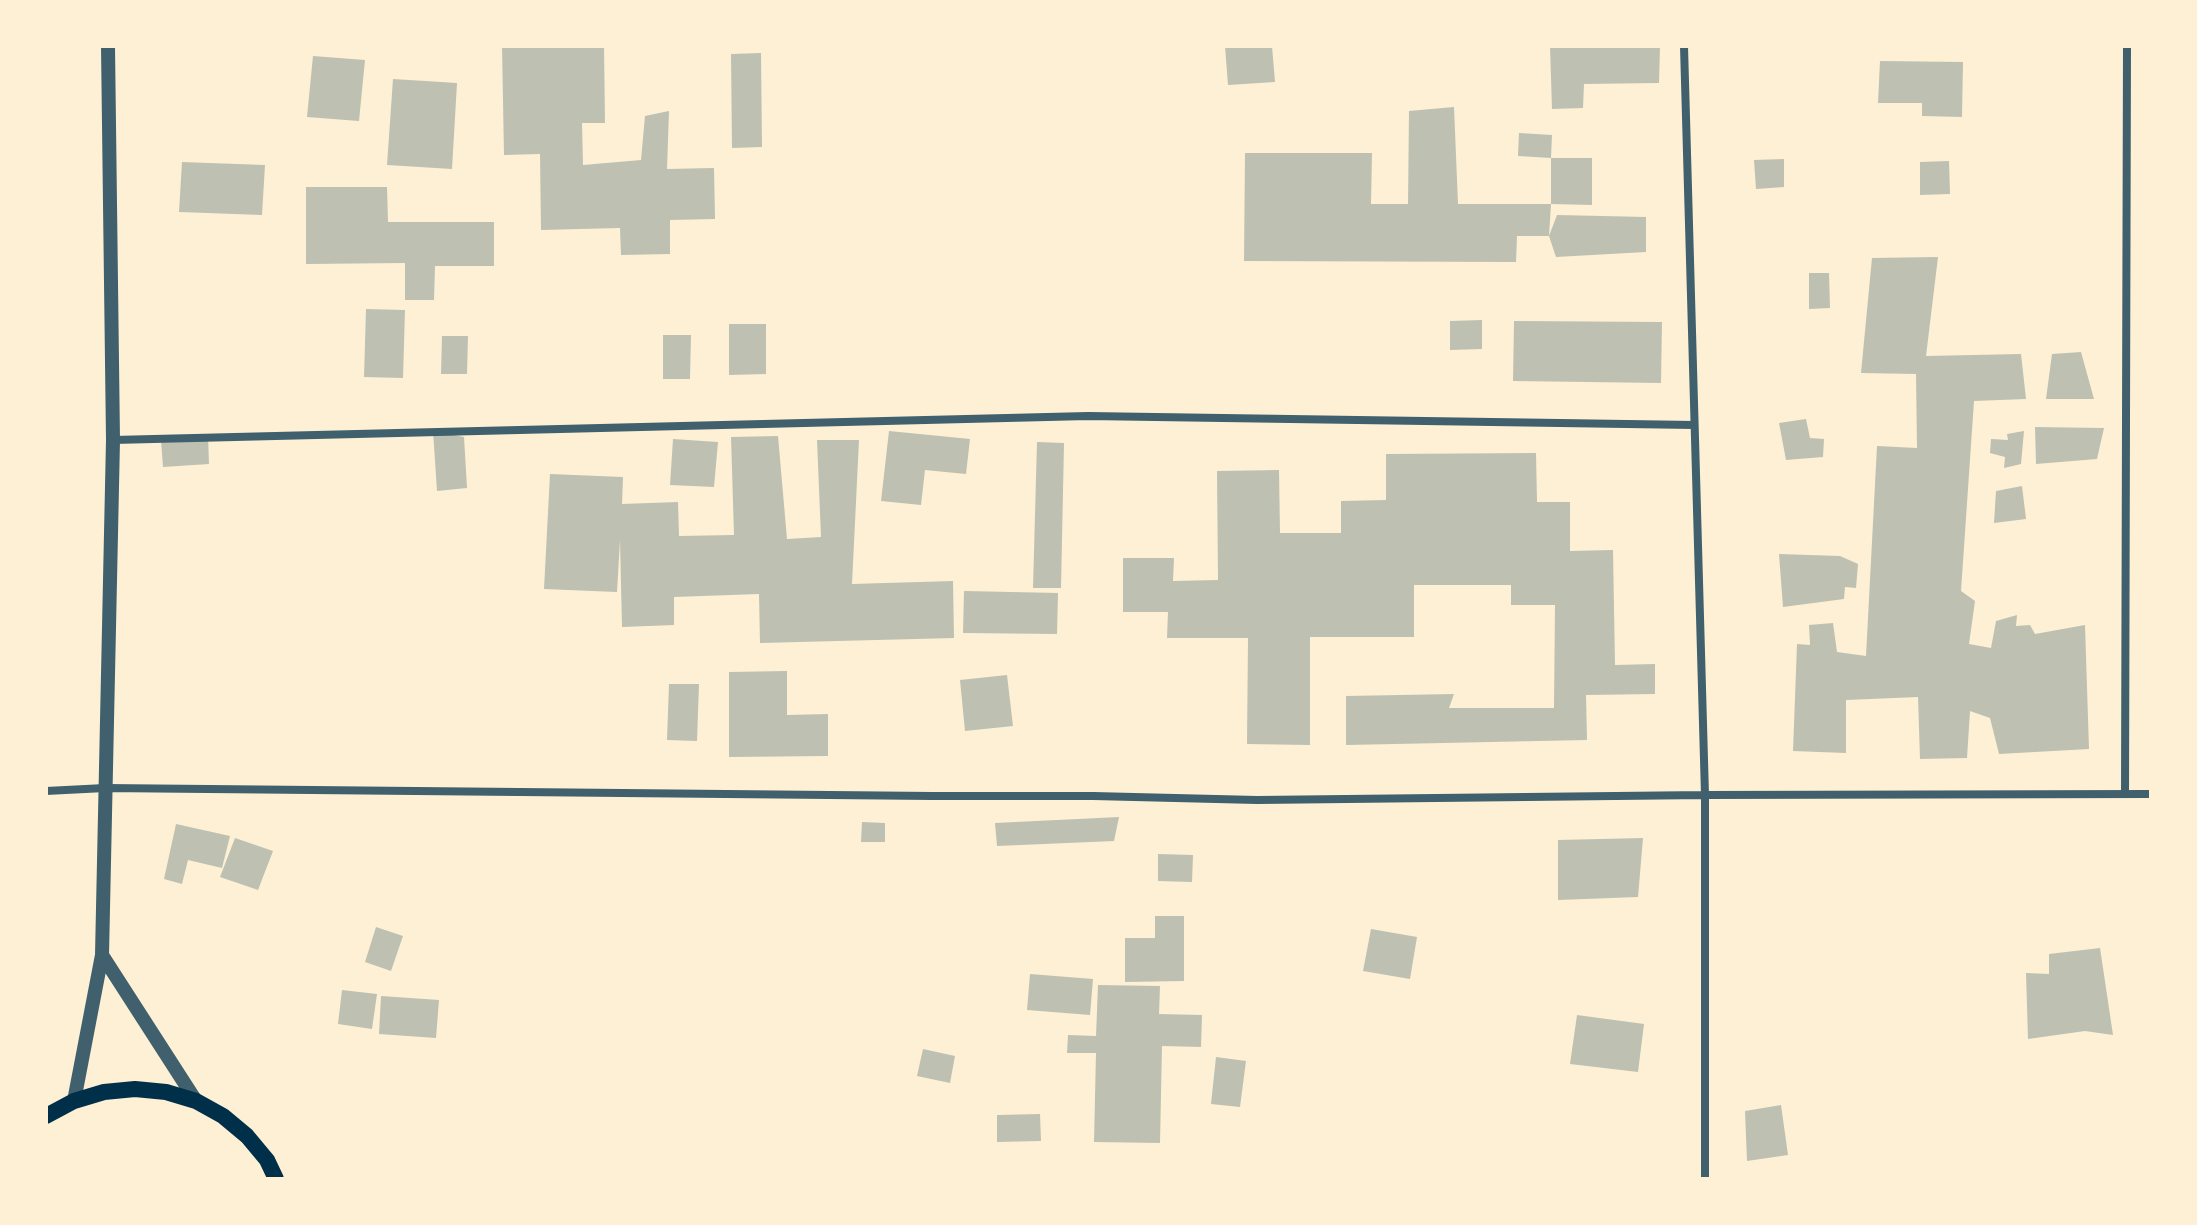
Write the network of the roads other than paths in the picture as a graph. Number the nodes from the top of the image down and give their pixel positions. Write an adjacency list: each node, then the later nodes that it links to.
1 (108, 46): 5 (street)
2 (1684, 46): 4 (street)
3 (2127, 46): 8 (street)
4 (1694, 425): 5 (street); 10 (street)
5 (113, 440): 6 (street)
6 (105, 788): 7 (street); 10 (street); 11 (street)
7 (46, 791)
8 (2125, 794): 9 (street); 10 (street)
9 (2151, 794)
10 (1705, 795): 16 (street)
11 (102, 955): 12 (street); 13 (street)
12 (74, 1101): 13 (main road); 14 (main road)
13 (196, 1101): 15 (main road)
14 (46, 1116)
15 (276, 1179)
16 (1705, 1179)

